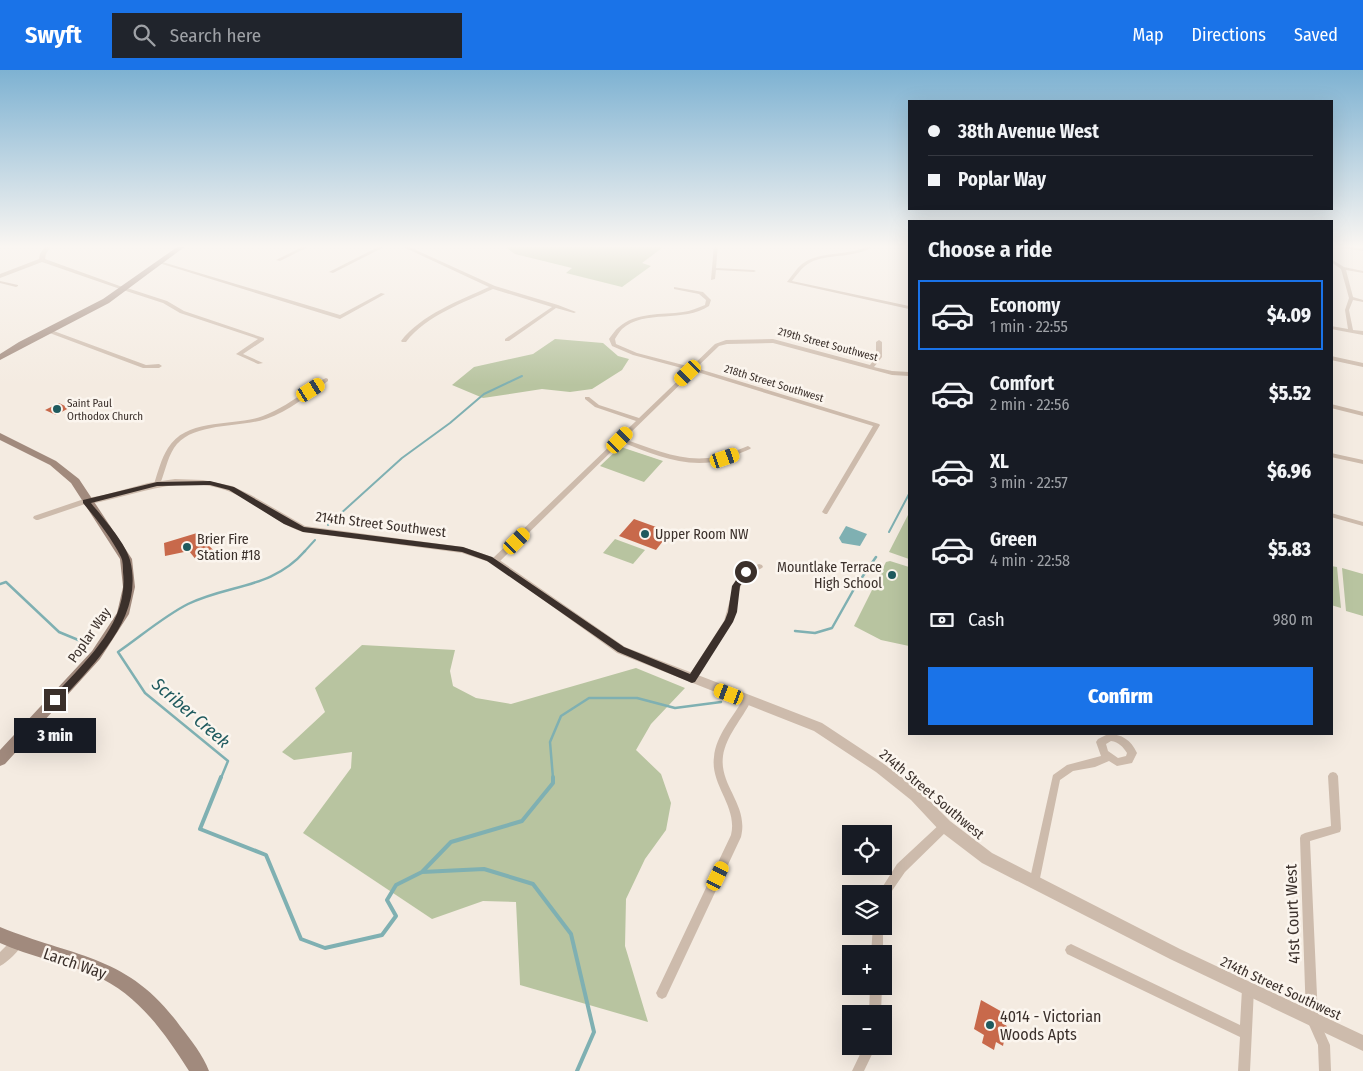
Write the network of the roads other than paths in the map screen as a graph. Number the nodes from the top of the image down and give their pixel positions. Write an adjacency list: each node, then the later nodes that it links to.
1 (121, 292): 16 (main road)
2 (133, 292): 24 (street)
3 (258, 292): 9 (street)
4 (484, 292): 19 (street)
5 (509, 292): 12 (street)
6 (695, 292): 28 (street, 218th Street Southwest)
7 (833, 292): 13 (street)
8 (1348, 292): 10 (street)
9 (383, 294)
10 (1350, 298): 11 (street); 17 (street)
11 (1363, 301)
12 (556, 306): 14 (street); 20 (street)
13 (908, 308)
14 (574, 312)
15 (1333, 326): 17 (street)
16 (49, 330): 22 (main road); 25 (street)
17 (1351, 331): 18 (street)
18 (1363, 333)
19 (404, 340)
20 (507, 340)
21 (879, 342): 27 (street)
22 (0, 358)
23 (1333, 358): 26 (street)
24 (260, 363)
25 (159, 366)
26 (1363, 366)
27 (871, 367): 28 (street, 219th Street Southwest); 29 (street, 219th Street Southwest)
28 (693, 369): 34 (street); 42 (street, 218th Street Southwest)
29 (906, 374)
30 (326, 380): 40 (street)
31 (587, 398): 34 (street)
32 (1333, 406): 33 (street)
33 (1363, 414)
34 (640, 420): 36 (street)
35 (0, 436): 41 (main road, Poplar Way)
36 (620, 440): 37 (street); 46 (street)
37 (748, 448)
38 (1333, 455): 39 (street)
39 (1363, 462)
40 (157, 484): 41 (street, 214th Street Southwest); 46 (street, 214th Street Southwest)
41 (86, 501): 44 (street); 52 (main road, Poplar Way)
42 (825, 512)
43 (1333, 516): 45 (street)
44 (36, 518)
45 (1363, 524)
46 (495, 562): 48 (street, 214th Street Southwest)
47 (759, 567): 48 (street)
48 (692, 679): 49 (street, 214th Street Southwest)
49 (747, 701): 54 (street, 214th Street Southwest); 62 (street)
50 (1117, 736): 51 (street); 51 (street)
51 (1108, 757): 55 (street)
52 (0, 760)
53 (1332, 776): 63 (street, 41st Court West)
54 (944, 826): 55 (street, 214th Street Southwest); 56 (street)
55 (1034, 883): 61 (street, 214th Street Southwest)
56 (889, 885)
57 (0, 935): 58 (main road, Larch Way)
58 (17, 943): 60 (street); 67 (main road, Larch Way)
59 (1071, 950): 64 (street)
60 (0, 960)
61 (1248, 989): 63 (street, 214th Street Southwest); 64 (street)
62 (662, 993)
63 (1312, 1018): 65 (street, 214th Street Southwest); 70 (street, 41st Court West)
64 (1246, 1034): 69 (street)
65 (1363, 1043)
66 (866, 1055): 68 (street)
67 (200, 1071)
68 (858, 1071)
69 (1244, 1071)
70 (1325, 1071)

